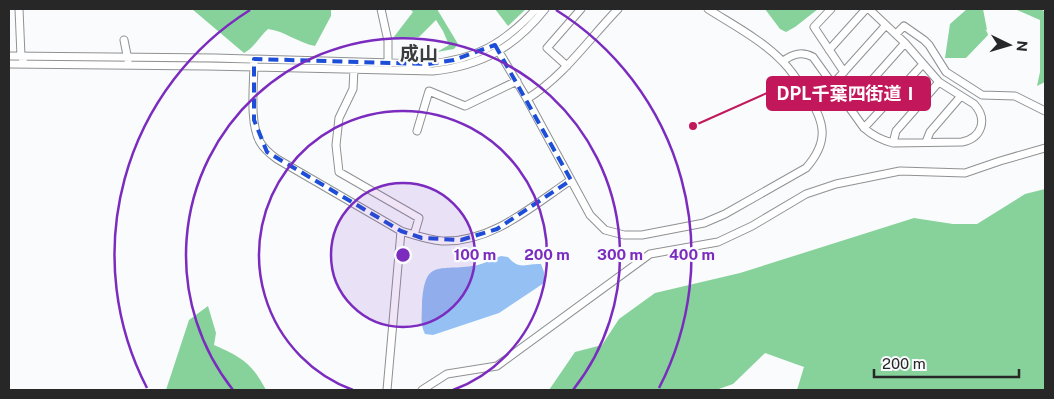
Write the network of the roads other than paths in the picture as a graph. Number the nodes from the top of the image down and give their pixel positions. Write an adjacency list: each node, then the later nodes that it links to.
1 (19, 9): 17 (street)
2 (381, 9): 21 (street)
3 (536, 9): 14 (street)
4 (545, 9): 14 (street)
5 (581, 9): 26 (street)
6 (618, 9): 26 (street)
7 (708, 9): 19 (street)
8 (831, 9): 15 (street)
9 (868, 9): 10 (street); 15 (street)
10 (886, 25): 11 (street); 29 (street)
11 (896, 34): 13 (street); 36 (street)
12 (124, 40): 18 (street)
13 (905, 43): 24 (street); 35 (street)
14 (497, 48): 21 (street); 28 (street); 30 (street)
15 (829, 50): 29 (street)
16 (9, 56): 17 (street)
17 (21, 56): 18 (street); 23 (street)
18 (127, 57): 20 (street); 25 (street)
19 (783, 61): 32 (street); 42 (street)
20 (254, 63): 21 (street); 25 (street); 27 (street); 43 (street)
21 (387, 63): 28 (street)
22 (9, 64): 23 (street)
23 (32, 64): 25 (street)
24 (923, 64): 31 (street); 37 (street)
25 (137, 65)
26 (567, 66): 34 (street)
27 (354, 69): 28 (street); 44 (street)
28 (395, 71)
29 (844, 72): 32 (street)
30 (517, 81): 34 (street); 38 (street)
31 (939, 82): 33 (street); 40 (street)
32 (834, 84): 35 (street)
33 (961, 96): 39 (street); 39 (street)
34 (527, 99): 42 (street)
35 (849, 106): 37 (street)
36 (1045, 111)
37 (864, 128): 40 (street)
38 (417, 131)
39 (926, 142): 40 (street)
40 (893, 143)
41 (1045, 148): 46 (street)
42 (571, 180): 44 (street)
43 (401, 231): 44 (street); 45 (street)
44 (414, 235)
45 (387, 390)
46 (422, 390)

